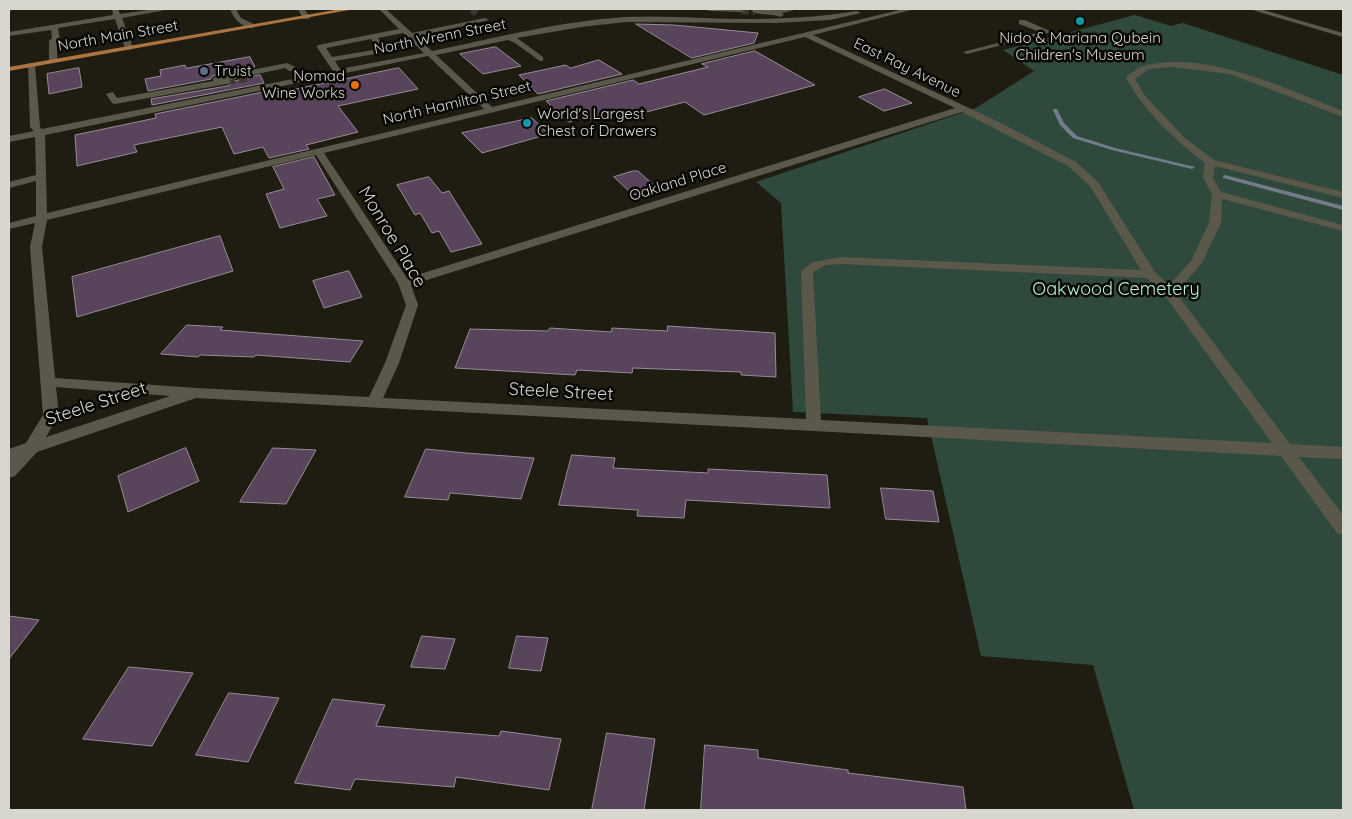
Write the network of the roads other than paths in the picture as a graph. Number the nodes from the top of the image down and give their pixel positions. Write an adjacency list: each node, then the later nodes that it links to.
1 (127, 9): 14 (street)
2 (167, 9): 14 (street)
3 (233, 9): 22 (street)
4 (301, 9): 18 (street)
5 (351, 9): 18 (main road, North Main Street)
6 (382, 9): 24 (street)
7 (794, 9): 15 (street)
8 (881, 9): 19 (street, North Wrenn Street)
9 (912, 9): 26 (street, North Hamilton Street)
10 (1253, 9): 27 (street)
11 (702, 10): 12 (street); 17 (street)
12 (741, 10)
13 (755, 11): 15 (street)
14 (115, 12): 23 (street); 31 (street)
15 (777, 12): 19 (street)
16 (477, 13): 24 (street)
17 (677, 13)
18 (306, 17): 22 (main road, North Main Street)
19 (786, 21): 20 (street, North Wrenn Street)
20 (725, 22): 28 (street, North Wrenn Street); 30 (street)
21 (1022, 22): 33 (street)
22 (251, 26): 31 (main road, North Main Street)
23 (54, 27): 25 (street); 32 (street)
24 (408, 33): 29 (street); 34 (street)
25 (9, 34)
26 (807, 34): 30 (street, North Hamilton Street); 45 (street, East Ray Avenue)
27 (1343, 35)
28 (506, 36): 34 (street, North Wrenn Street); 35 (street)
29 (373, 37): 36 (street); 36 (street)
30 (774, 42): 46 (street, North Hamilton Street)
31 (129, 48): 32 (main road, North Main Street)
32 (62, 49): 37 (main road, North Main Street); 37 (street)
33 (967, 52)
34 (429, 54): 41 (street, North Wrenn Street); 46 (street)
35 (540, 59)
36 (330, 60): 41 (street)
37 (53, 61): 38 (main road, North Main Street)
38 (31, 65): 39 (main road, North Main Street); 48 (street)
39 (9, 69)
40 (293, 71): 43 (street)
41 (338, 72): 48 (street, North Wrenn Street)
42 (227, 81): 43 (street)
43 (190, 88): 44 (street)
44 (110, 94)
45 (961, 109): 59 (street, East Ray Avenue); 60 (street, Oakland Place)
46 (490, 110): 50 (street, North Hamilton Street)
47 (1343, 114): 51 (street)
48 (40, 133): 49 (street, North Wrenn Street); 52 (street)
49 (9, 139)
50 (318, 151): 56 (street, North Hamilton Street); 60 (street, Monroe Place)
51 (1210, 162): 54 (street); 55 (street)
52 (41, 177): 53 (street); 56 (street)
53 (9, 185)
54 (1217, 194): 58 (street); 61 (street)
55 (1343, 196)
56 (42, 218): 57 (street, North Hamilton Street); 62 (street)
57 (9, 226)
58 (1343, 228)
59 (1150, 274): 61 (street, East Ray Avenue); 65 (street)
60 (404, 283): 64 (street, Monroe Place)
61 (1170, 293): 67 (street, East Ray Avenue)
62 (49, 382): 63 (street, Steele Street); 66 (street)
63 (197, 393): 64 (street, Steele Street); 66 (street, Steele Street)
64 (374, 402): 65 (street, Steele Street)
65 (814, 425): 67 (street, Steele Street)
66 (34, 445): 69 (street, Steele Street); 70 (street)
67 (1287, 450): 68 (street, Steele Street); 71 (street, East Ray Avenue)
68 (1343, 453)
69 (9, 455)
70 (9, 472)
71 (1343, 528)

